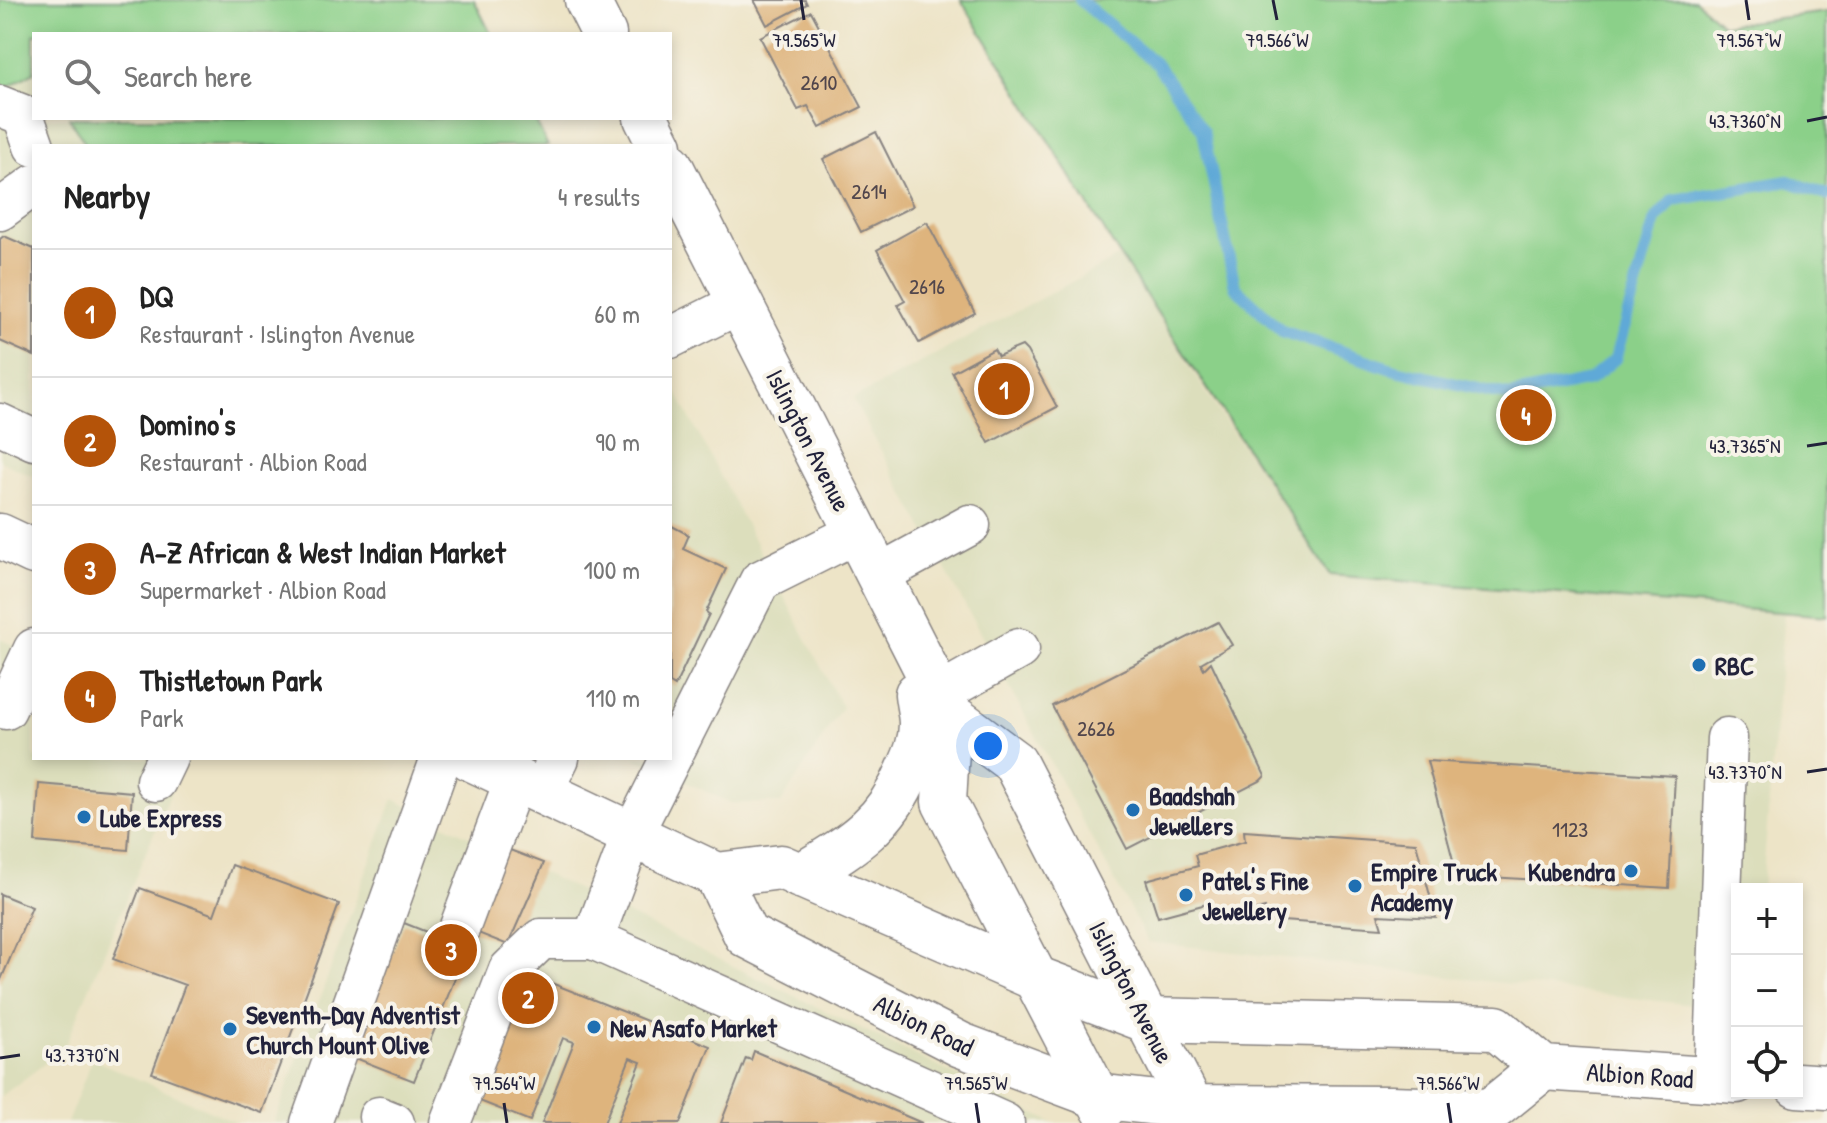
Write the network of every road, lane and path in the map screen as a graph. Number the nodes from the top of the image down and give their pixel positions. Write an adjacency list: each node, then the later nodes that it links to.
1 (587, 0): 2 (main road)
2 (603, 32)
3 (0, 106): 5 (street)
4 (647, 120): 6 (main road)
5 (33, 144)
6 (659, 144)
7 (672, 169): 10 (main road, Islington Avenue)
8 (32, 186): 9 (street)
9 (0, 210)
10 (740, 303): 11 (street); 15 (main road, Islington Avenue)
11 (672, 337)
12 (0, 424): 13 (street)
13 (32, 439)
14 (970, 525): 18 (street)
15 (856, 533): 18 (main road, Islington Avenue); 25 (street)
16 (0, 536): 17 (main road)
17 (32, 551)
18 (878, 575): 19 (main road, Islington Avenue)
19 (901, 621): 22 (main road, Islington Avenue); 32 (main road)
20 (1019, 649): 22 (street)
21 (32, 653): 23 (street)
22 (944, 704): 35 (main road); 36 (main road, Islington Avenue)
23 (6, 709)
24 (1727, 738): 38 (street)
25 (672, 756)
26 (440, 760): 44 (street)
27 (478, 760): 29 (main road)
28 (670, 760): 30 (street)
29 (538, 776): 30 (main road); 33 (street)
30 (632, 835): 31 (main road); 34 (street)
31 (717, 875): 32 (main road); 41 (main road, Albion Road)
32 (800, 876): 35 (main road)
33 (458, 932)
34 (593, 939): 45 (street); 46 (street)
35 (1033, 977): 36 (main road); 41 (main road)
36 (1146, 1020): 37 (main road); 42 (main road, Islington Avenue)
37 (1543, 1068): 38 (main road, Albion Road); 43 (main road, Albion Road)
38 (1726, 1080)
39 (1803, 1085): 40 (main road)
40 (1827, 1087)
41 (1104, 1110): 42 (main road, Albion Road)
42 (1196, 1115): 43 (main road, Albion Road)
43 (1375, 1115)
44 (311, 1123)
45 (450, 1123)
46 (1004, 1123)

